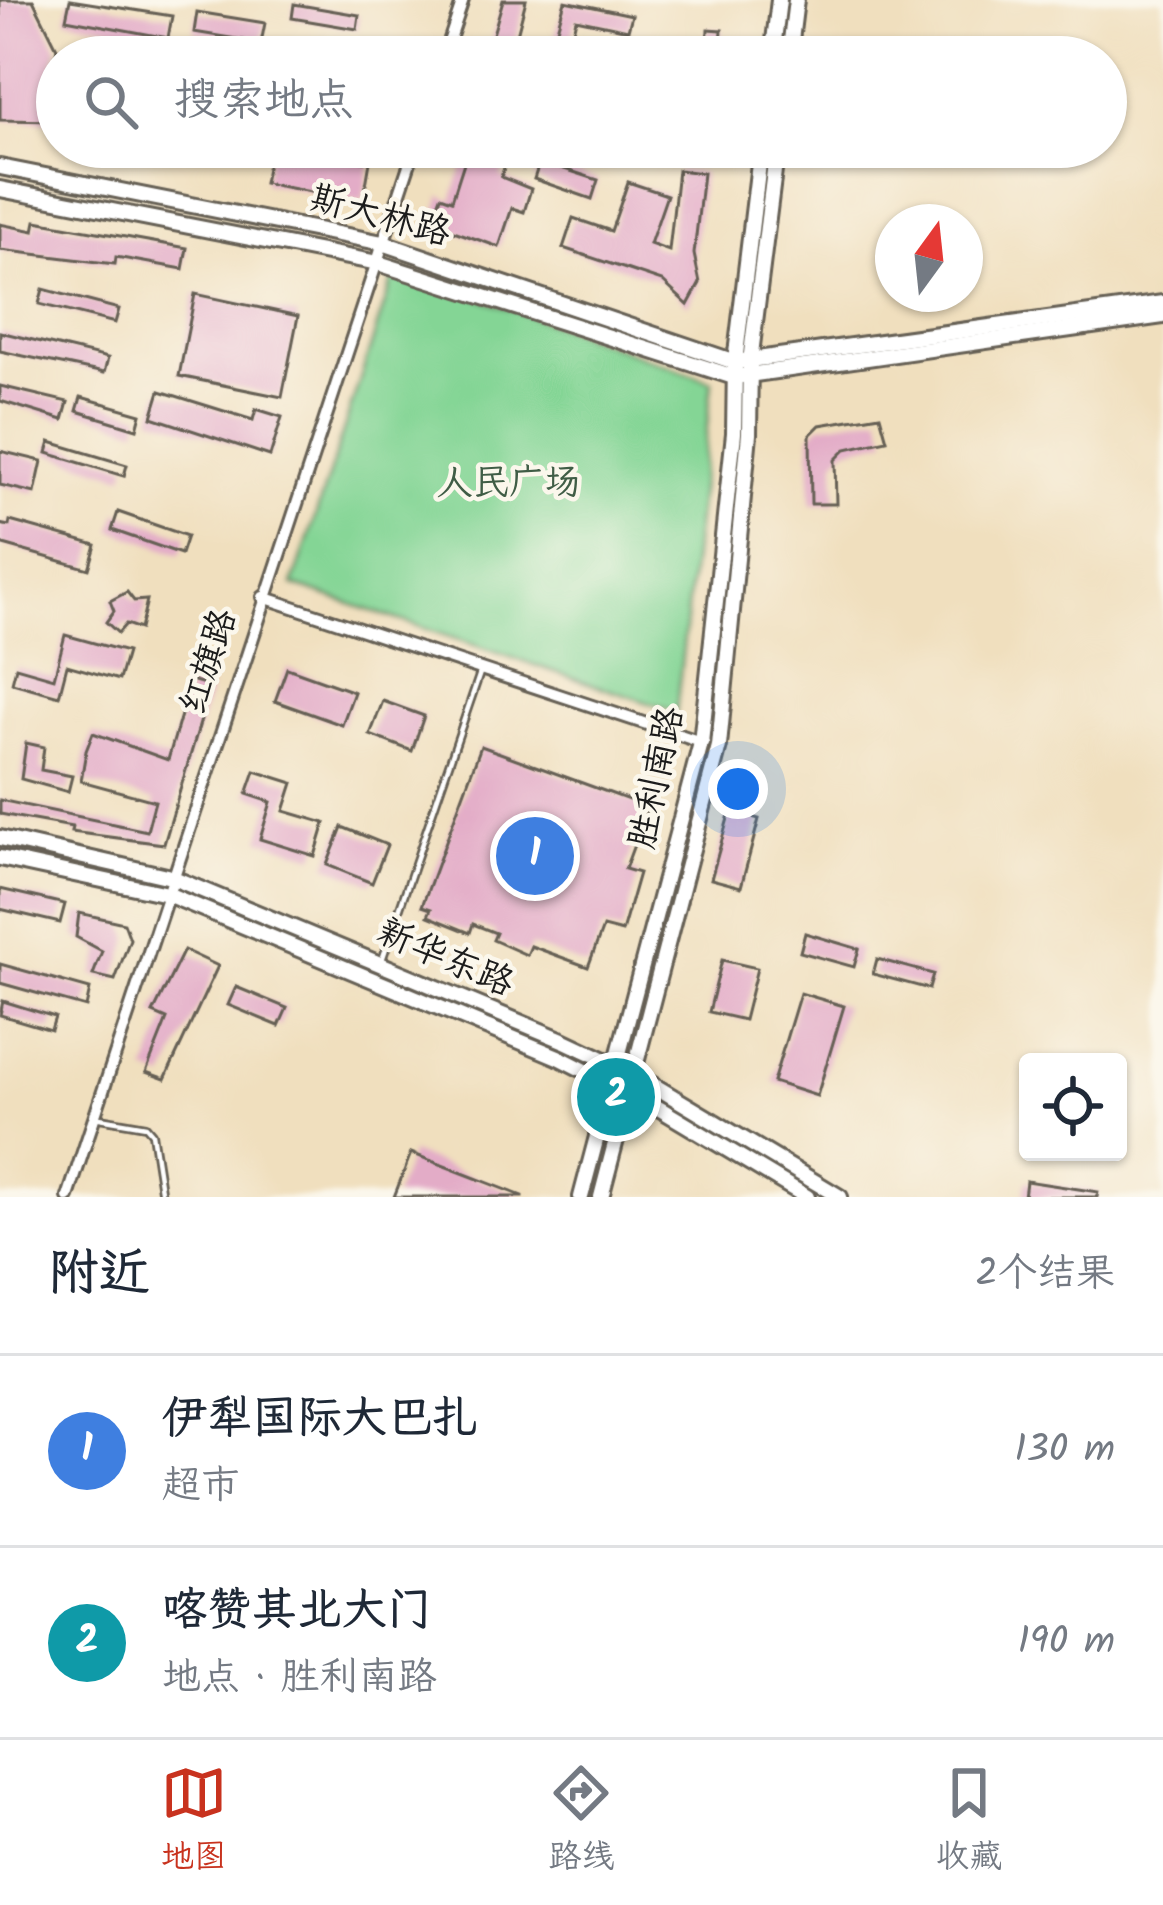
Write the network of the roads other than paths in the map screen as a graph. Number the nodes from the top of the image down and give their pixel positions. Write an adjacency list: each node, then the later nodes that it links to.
1 (463, 0): 4 (street)
2 (779, 0): 5 (main road)
3 (796, 0): 6 (main road)
4 (451, 36)
5 (775, 36)
6 (792, 36)
7 (0, 167): 12 (main road, 斯大林路)
8 (408, 168): 12 (street, 红旗路)
9 (759, 168): 16 (main road)
10 (774, 168): 16 (main road)
11 (0, 189): 13 (main road, 斯大林路)
12 (383, 243): 13 (street, 红旗路); 16 (main road, 斯大林路)
13 (376, 263): 16 (main road, 斯大林路); 17 (street, 红旗路)
14 (1163, 303): 16 (main road)
15 (1163, 316): 16 (main road)
16 (742, 370): 19 (main road, 胜利南路); 20 (main road, 胜利南路)
17 (263, 597): 18 (street); 23 (street, 红旗路)
18 (481, 670): 19 (street); 25 (lane)
19 (701, 743): 20 (street); 26 (main road, 胜利南路)
20 (719, 746): 27 (main road, 胜利南路)
21 (0, 838): 23 (main road, 新华东路)
22 (0, 858): 24 (main road, 新华东路)
23 (172, 878): 24 (street, 红旗路); 25 (main road, 新华东路)
24 (167, 894): 28 (main road, 新华东路); 30 (street, 红旗路)
25 (380, 964): 26 (main road, 新华东路)
26 (615, 1065): 27 (main road, 新华东路); 28 (main road, 胜利南路)
27 (633, 1073): 29 (main road, 胜利南路); 36 (main road, 新华东路)
28 (610, 1082): 29 (main road, 新华东路); 33 (main road, 胜利南路)
29 (628, 1092): 34 (main road, 胜利南路); 35 (main road, 新华东路)
30 (94, 1118): 31 (street, 红旗路); 32 (lane)
31 (68, 1197)
32 (162, 1197)
33 (581, 1197)
34 (601, 1197)
35 (807, 1197)
36 (840, 1197)

